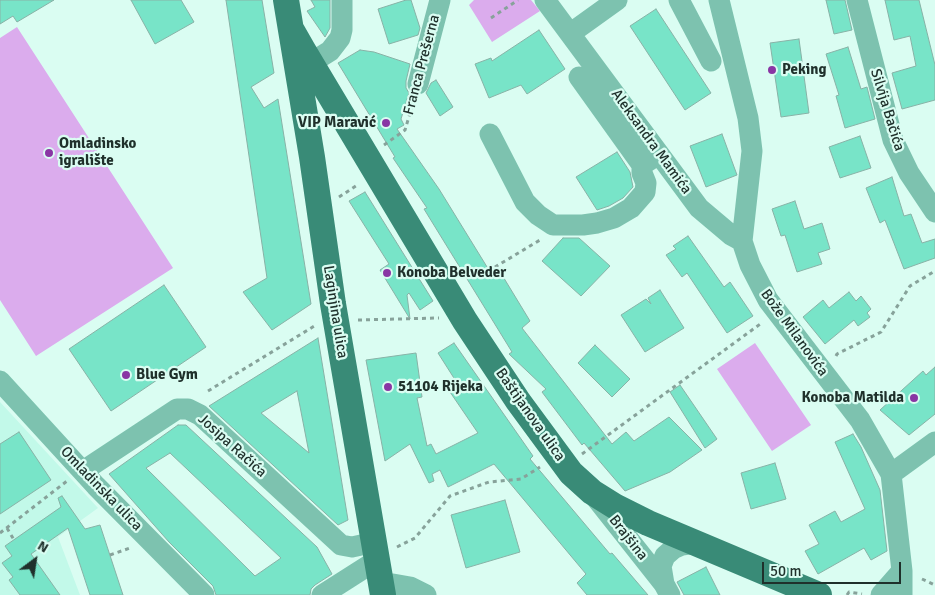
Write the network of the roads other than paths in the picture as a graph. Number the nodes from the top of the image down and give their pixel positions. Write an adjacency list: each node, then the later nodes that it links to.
1 (286, 0): 11 (main road, Laginjina ulica)
2 (342, 0): 11 (street)
3 (440, 0): 13 (street, Franca Prešerna)
4 (545, 0): 9 (street, Aleksandra Mamića)
5 (617, 0): 9 (street)
6 (679, 0): 10 (street)
7 (719, 0): 19 (street, Bože Milanovića)
8 (857, 0): 18 (street, Silvija Bačića)
9 (571, 33): 17 (street, Aleksandra Mamića)
10 (711, 62)
11 (304, 70): 14 (main road, Baštijanova ulica); 15 (main road, Laginjina ulica)
12 (579, 77): 17 (street)
13 (418, 84)
14 (345, 119): 15 (main road); 24 (main road, Baštijanova ulica)
15 (306, 123): 26 (main road, Laginjina ulica)
16 (490, 134): 17 (street)
17 (650, 160): 19 (street, Aleksandra Mamića)
18 (935, 212)
19 (742, 241): 22 (street, Bože Milanovića)
20 (0, 381): 23 (street, Omladinska ulica)
21 (935, 442): 22 (street)
22 (891, 474): 27 (street)
23 (76, 475): 26 (street, Josipa Račića); 30 (street, Omladinska ulica)
24 (592, 492): 25 (main road, Baštijanova ulica); 28 (street, Brajšina)
25 (696, 543): 28 (street, Brajšina); 33 (main road, Baštijanova ulica)
26 (381, 551): 29 (main road, Laginjina ulica); 31 (street)
27 (902, 570): 34 (street); 35 (street)
28 (667, 589)
29 (382, 591): 32 (street)
30 (204, 595)
31 (322, 595)
32 (426, 595)
33 (819, 595)
34 (881, 595)
35 (902, 595)

